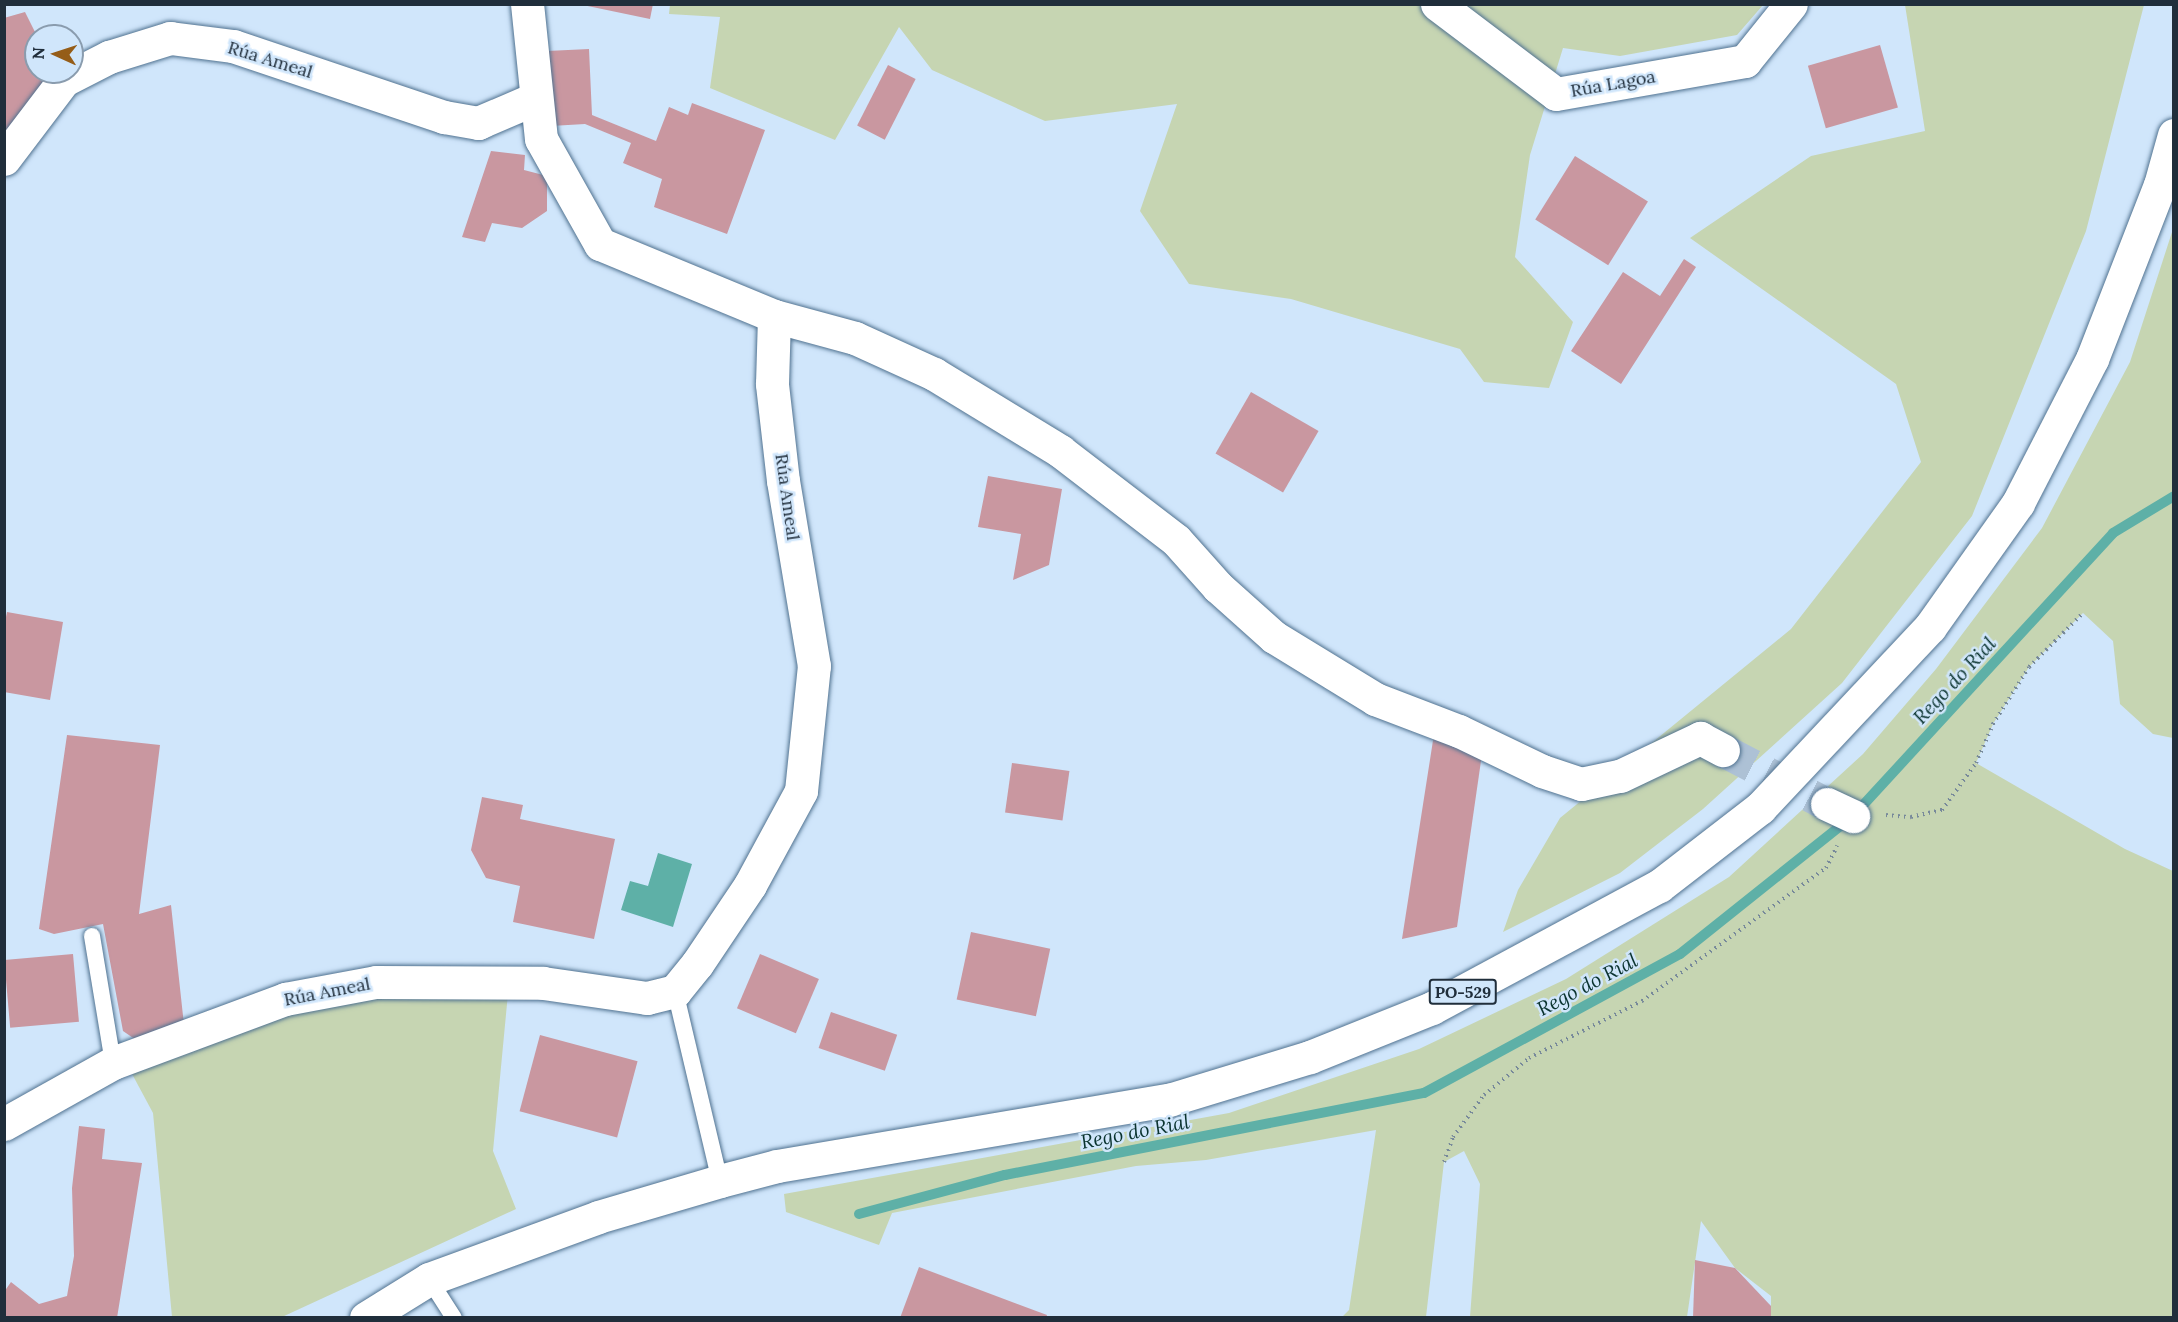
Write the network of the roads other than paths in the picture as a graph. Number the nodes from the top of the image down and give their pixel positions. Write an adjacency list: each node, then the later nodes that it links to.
1 (528, 4): 4 (street)
2 (1437, 4): 3 (street, Rúa Lagoa)
3 (1791, 4)
4 (536, 98): 6 (street, Rúa Ameal); 7 (street)
5 (2174, 135): 13 (street, PO-529)
6 (4, 159)
7 (774, 316): 8 (street); 10 (street, Rúa Ameal)
8 (1723, 750)
9 (92, 936): 11 (lane)
10 (675, 991): 11 (street, Rúa Ameal); 13 (lane)
11 (113, 1063): 12 (street, Rúa Ameal)
12 (4, 1124)
13 (720, 1181): 14 (street, PO-529)
14 (429, 1279): 15 (street, PO-529); 16 (lane)
15 (366, 1317)
16 (454, 1317)

